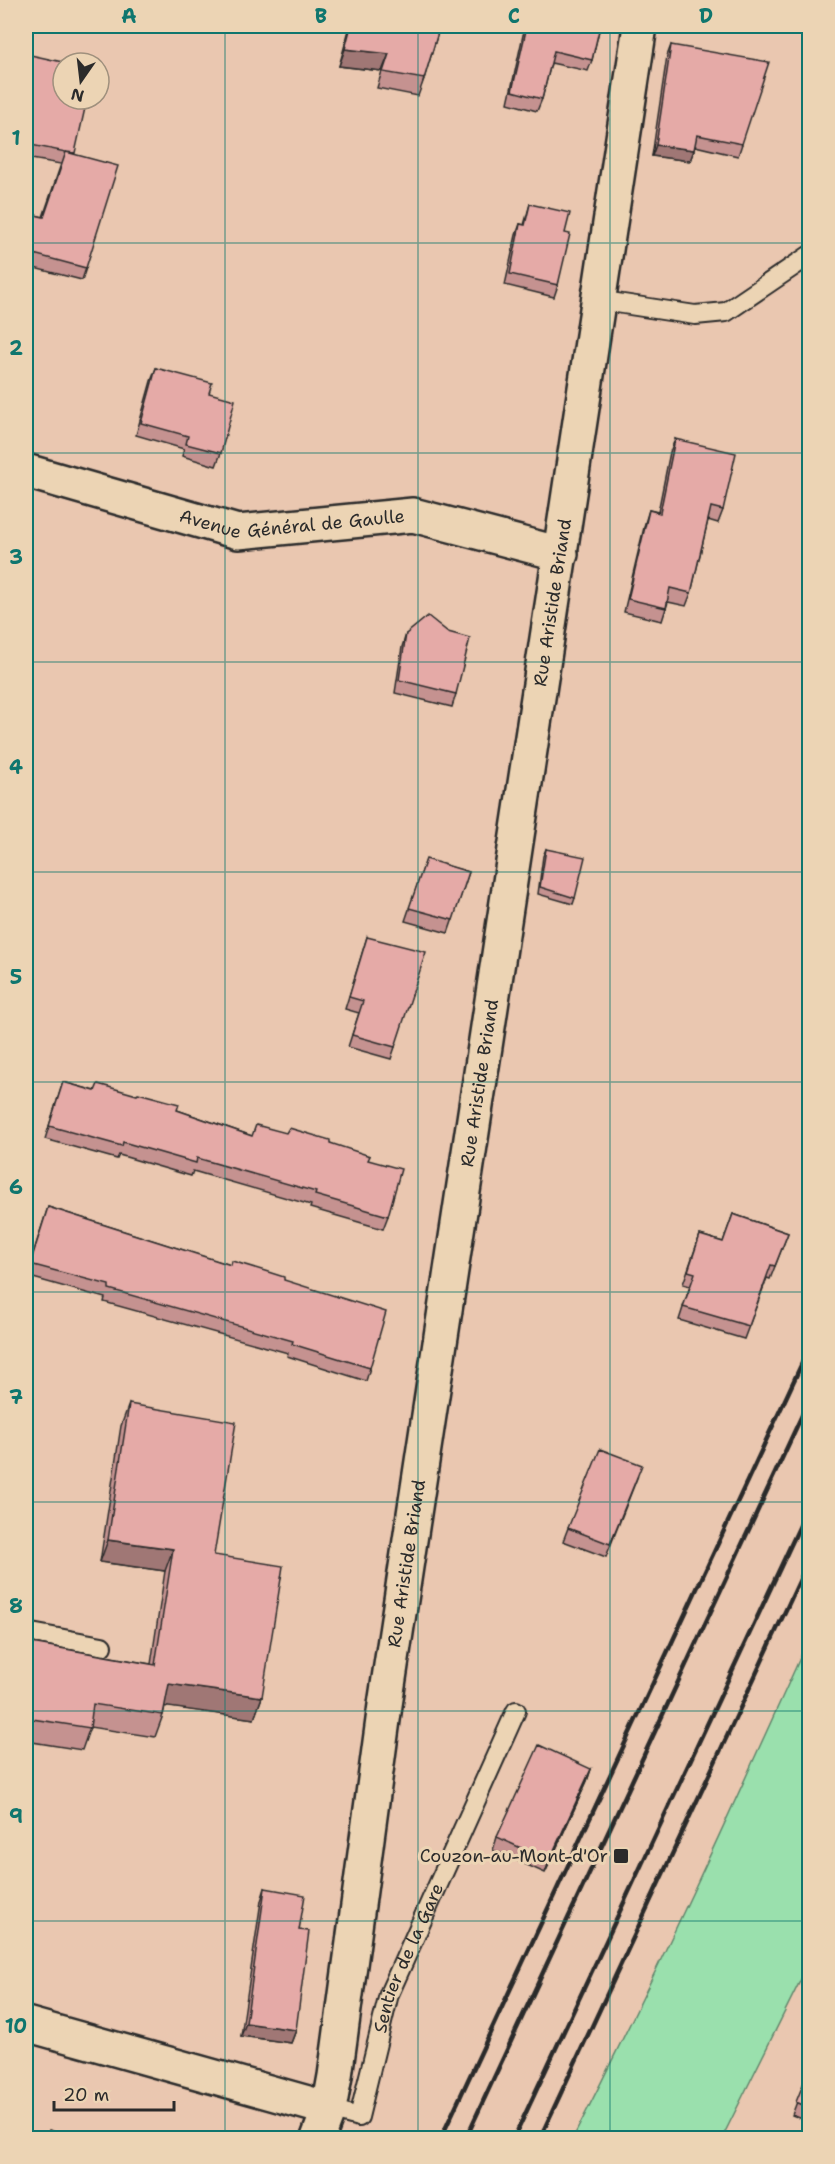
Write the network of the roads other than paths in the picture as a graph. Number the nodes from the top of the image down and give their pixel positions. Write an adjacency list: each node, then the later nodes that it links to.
1 (640, 26): 3 (street, Rue Aristide Briand)
2 (810, 255): 3 (lane)
3 (597, 300): 5 (street, Rue Aristide Briand)
4 (26, 471): 5 (street, Avenue Général de Gaulle)
5 (561, 554): 10 (street, Rue Aristide Briand)
6 (26, 1632): 7 (lane)
7 (102, 1646)
8 (516, 1711): 10 (lane, Sentier de la Gare)
9 (26, 2024): 10 (street)
10 (323, 2124)

